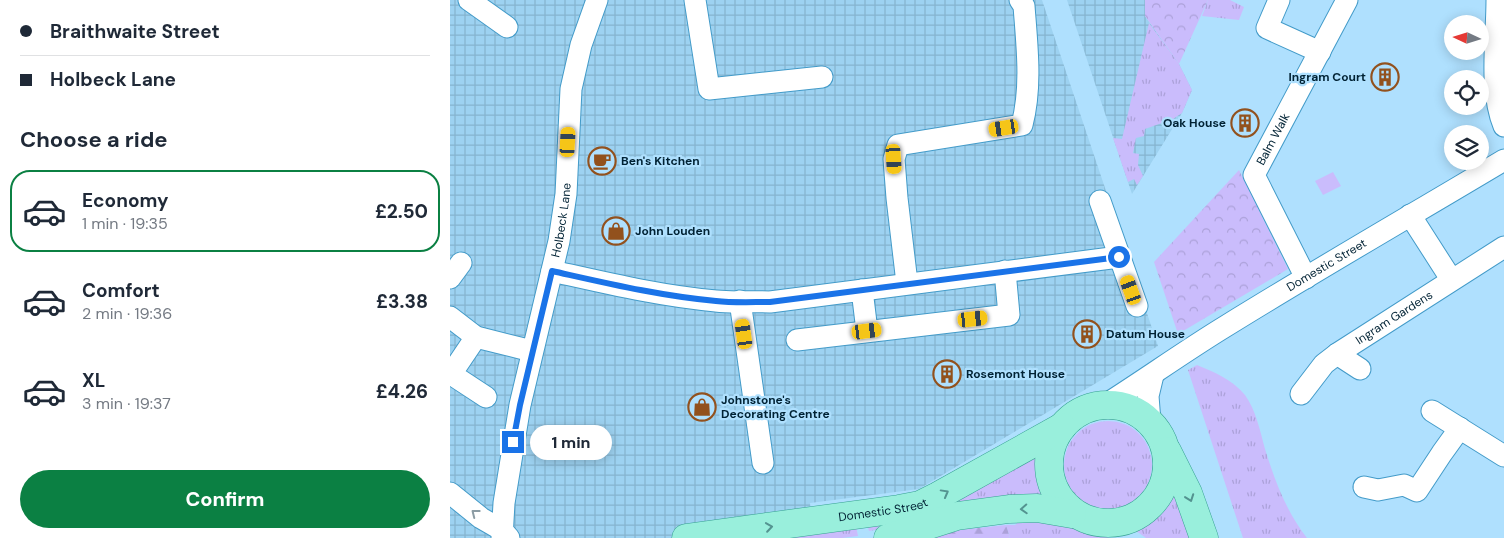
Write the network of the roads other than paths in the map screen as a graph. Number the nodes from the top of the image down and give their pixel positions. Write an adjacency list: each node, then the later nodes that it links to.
1 (469, 0): 8 (street)
2 (597, 0): 18 (street, Holbeck Lane)
3 (695, 0): 11 (street)
4 (1020, 0): 22 (street)
5 (1279, 0): 9 (street)
6 (1347, 0): 9 (street, Balm Walk)
7 (1498, 0): 10 (street)
8 (507, 27)
9 (1320, 52): 20 (street, Balm Walk)
10 (1500, 59): 12 (street)
11 (822, 77)
12 (1504, 126)
13 (1504, 160): 15 (street, Domestic Street)
14 (1100, 201): 17 (street)
15 (1410, 215): 20 (street, Domestic Street); 21 (street)
16 (1504, 247): 21 (street, Ingram Gardens)
17 (1119, 257): 19 (street); 25 (street)
18 (552, 271): 24 (street); 30 (street, Holbeck Lane)
19 (1005, 271): 22 (street); 27 (street)
20 (1306, 278): 33 (street, Domestic Street)
21 (1452, 280): 31 (street, Ingram Gardens)
22 (907, 283): 23 (street)
23 (862, 290): 24 (street); 27 (street)
24 (740, 301): 42 (street)
25 (1137, 306)
26 (450, 317): 28 (street)
27 (867, 331): 29 (street)
28 (476, 337): 30 (street); 35 (street)
29 (798, 340)
30 (532, 351): 47 (street, Holbeck Lane)
31 (1336, 354): 32 (street); 34 (street, Ingram Gardens)
32 (1360, 369)
33 (1153, 375): 36 (street, Domestic Street); 40 (street)
34 (1301, 394)
35 (486, 397)
36 (1105, 405): 38 (main road); 40 (main road)
37 (1432, 411): 39 (street)
38 (1062, 426): 45 (main road); 48 (main road, Domestic Street, one-way to 38)
39 (1460, 428): 41 (street); 43 (street)
40 (1156, 430): 46 (main road); 51 (main road, one-way to 51)
41 (1504, 456)
42 (763, 463)
43 (1364, 487)
44 (450, 493): 47 (street, one-way to 44)
45 (1072, 514): 46 (main road); 49 (main road, Domestic Street, one-way to 49)
46 (1099, 523): 50 (main road)
47 (504, 535)
48 (686, 538)
49 (888, 538)
50 (1126, 538)
51 (1204, 538)

